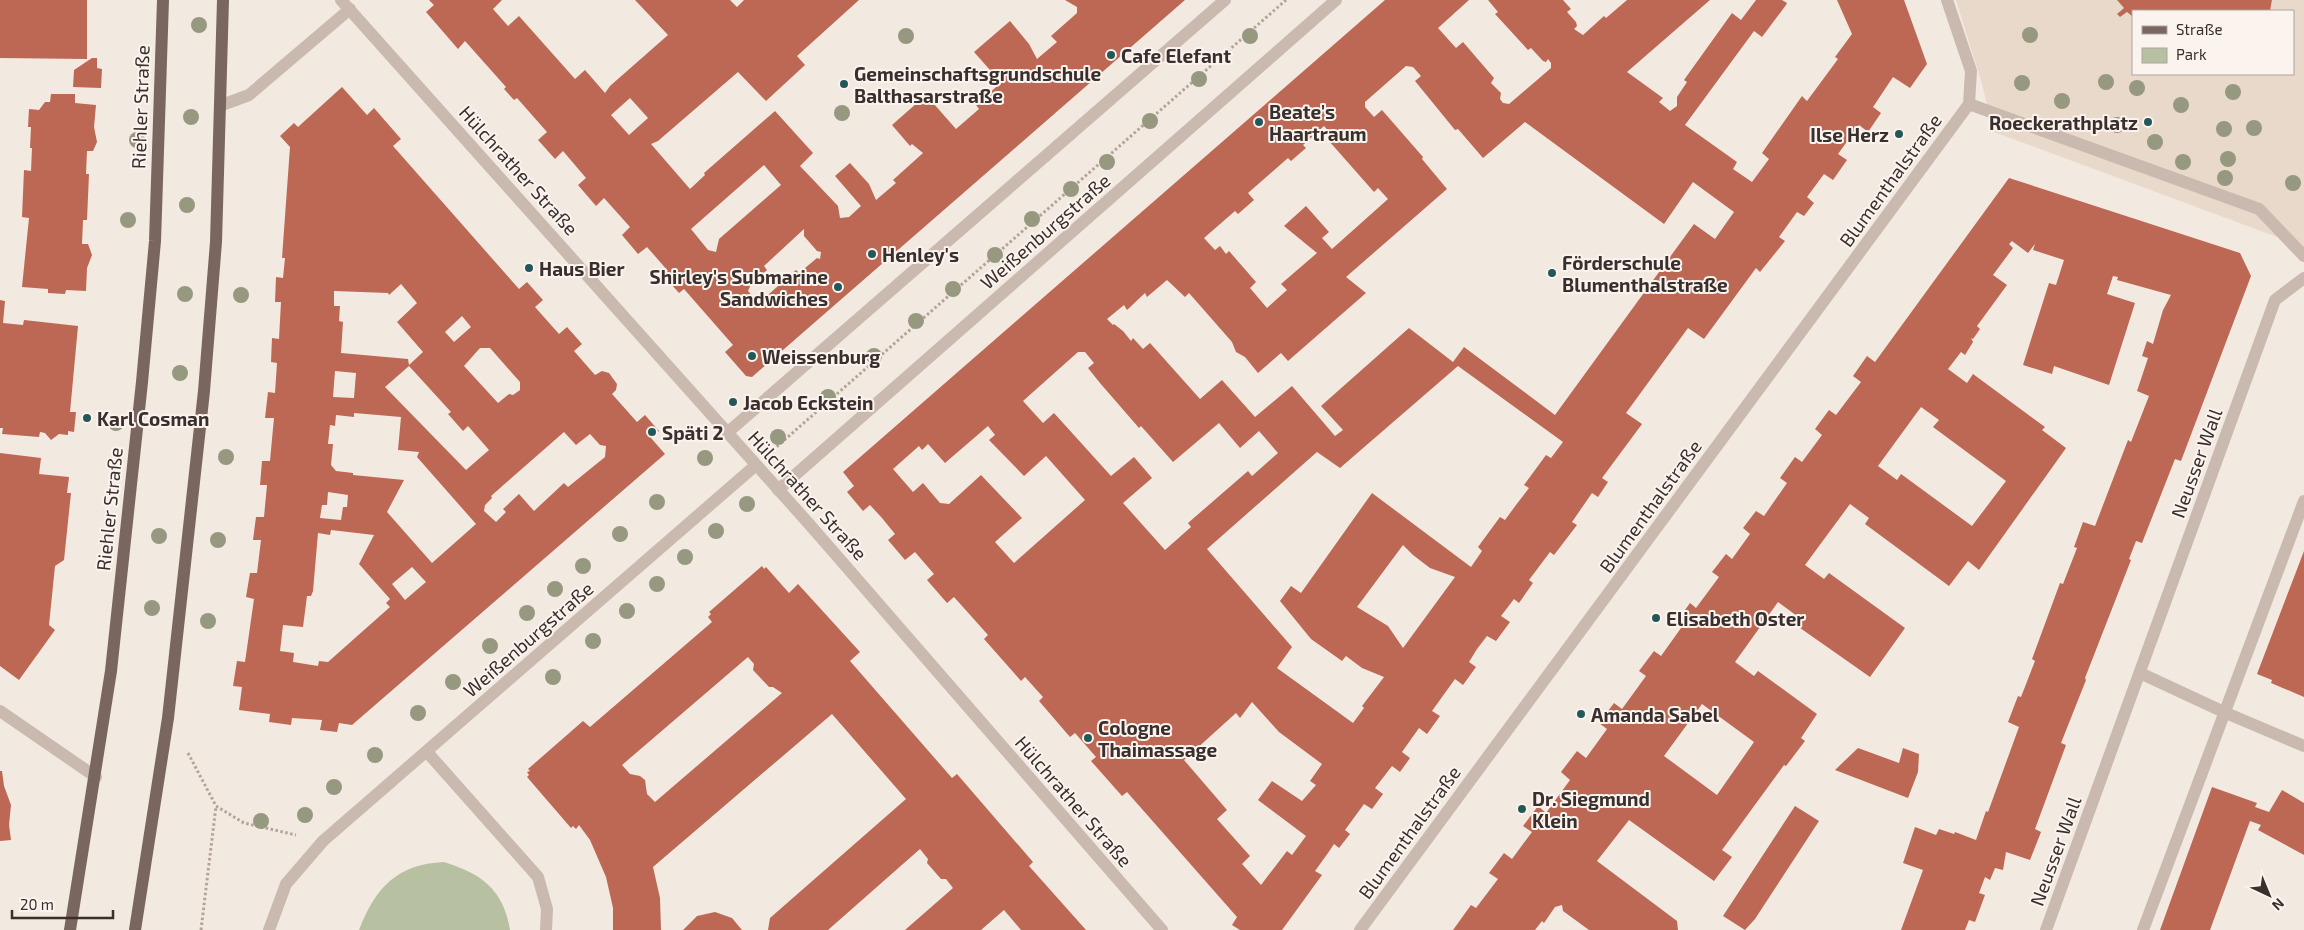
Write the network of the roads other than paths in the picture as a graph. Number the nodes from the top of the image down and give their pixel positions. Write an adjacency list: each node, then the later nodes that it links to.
1 (163, 0): 20 (main road, Riehler Straße)
2 (223, 0): 8 (main road)
3 (1225, 0): 11 (street)
4 (1336, 0): 13 (street, Weißenburgstraße)
5 (1948, 0): 7 (street)
6 (346, 4): 8 (street); 11 (street, Hülchrather Straße)
7 (1969, 104): 9 (street); 26 (street, Blumenthalstraße)
8 (222, 105): 22 (main road)
9 (2304, 256)
10 (2304, 278): 15 (street, Neusser Wall)
11 (727, 433): 12 (street, Hülchrather Straße)
12 (756, 465): 13 (street, Hülchrather Straße); 19 (street, Weißenburgstraße)
13 (778, 490): 25 (street, Hülchrather Straße)
14 (2304, 501): 17 (street)
15 (2140, 673): 17 (street); 27 (street, Neusser Wall)
16 (0, 711): 20 (street)
17 (2226, 713): 18 (street); 28 (street)
18 (2304, 746)
19 (427, 752): 23 (street, Weißenburgstraße); 24 (street)
20 (96, 777): 21 (main road, Riehler Straße)
21 (70, 930)
22 (135, 930)
23 (269, 930)
24 (546, 930)
25 (1162, 930)
26 (1360, 930)
27 (2046, 930)
28 (2143, 930)

